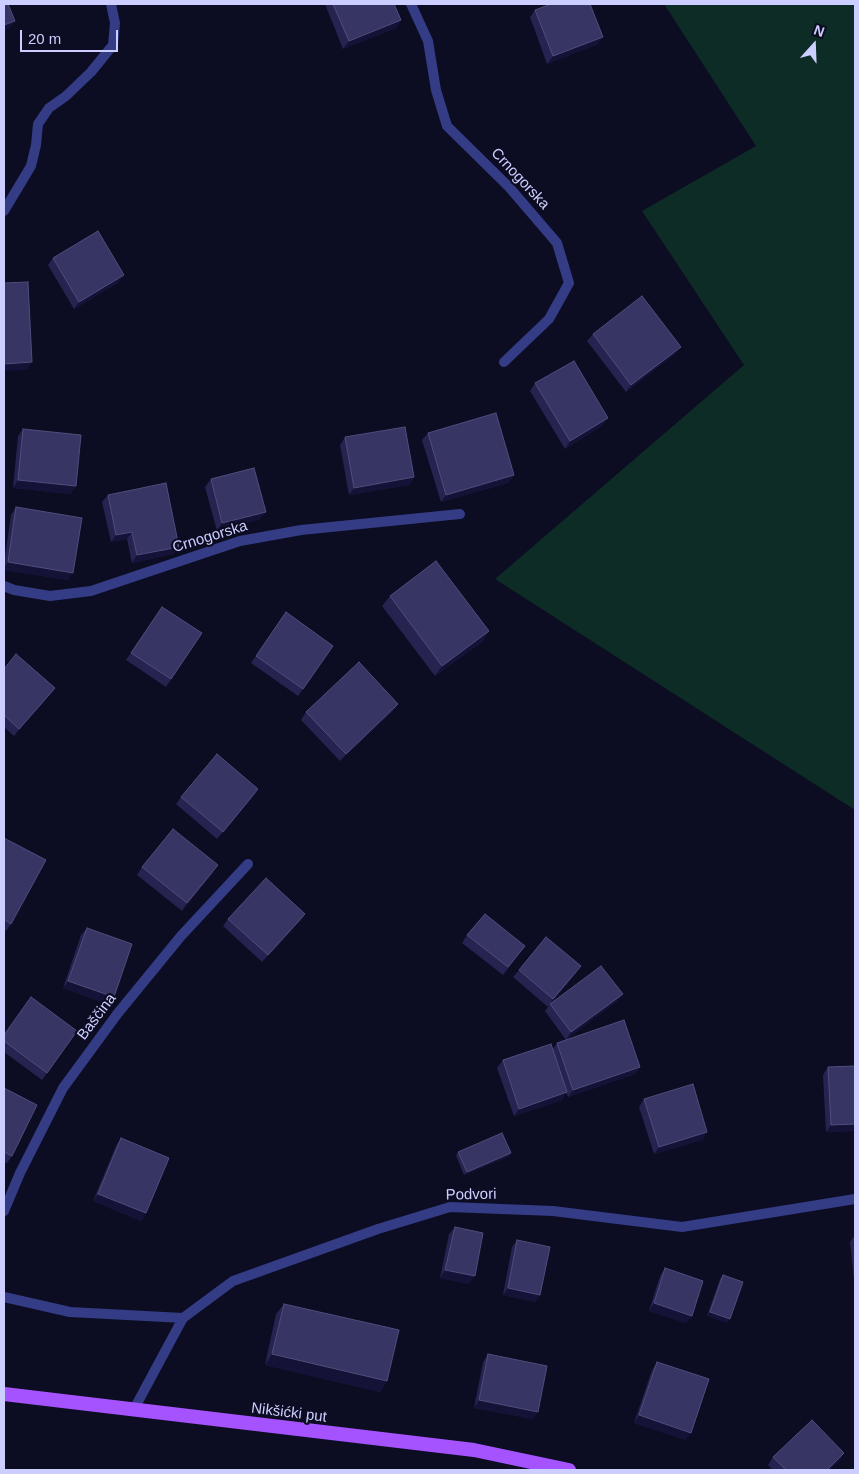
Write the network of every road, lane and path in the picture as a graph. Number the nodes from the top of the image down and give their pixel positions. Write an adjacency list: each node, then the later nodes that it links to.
1 (111, 4): 3 (street)
2 (411, 4): 4 (street, Crnogorska)
3 (4, 211)
4 (504, 362)
5 (460, 514): 6 (street, Crnogorska)
6 (4, 586)
7 (248, 864): 9 (street, Baščina)
8 (855, 1199): 11 (street, Podvori)
9 (4, 1212)
10 (4, 1297): 11 (street)
11 (183, 1318): 13 (street, Podvori)
12 (4, 1394): 13 (main road, Nikšićki put)
13 (133, 1410): 14 (main road, Nikšićki put)
14 (569, 1470)

